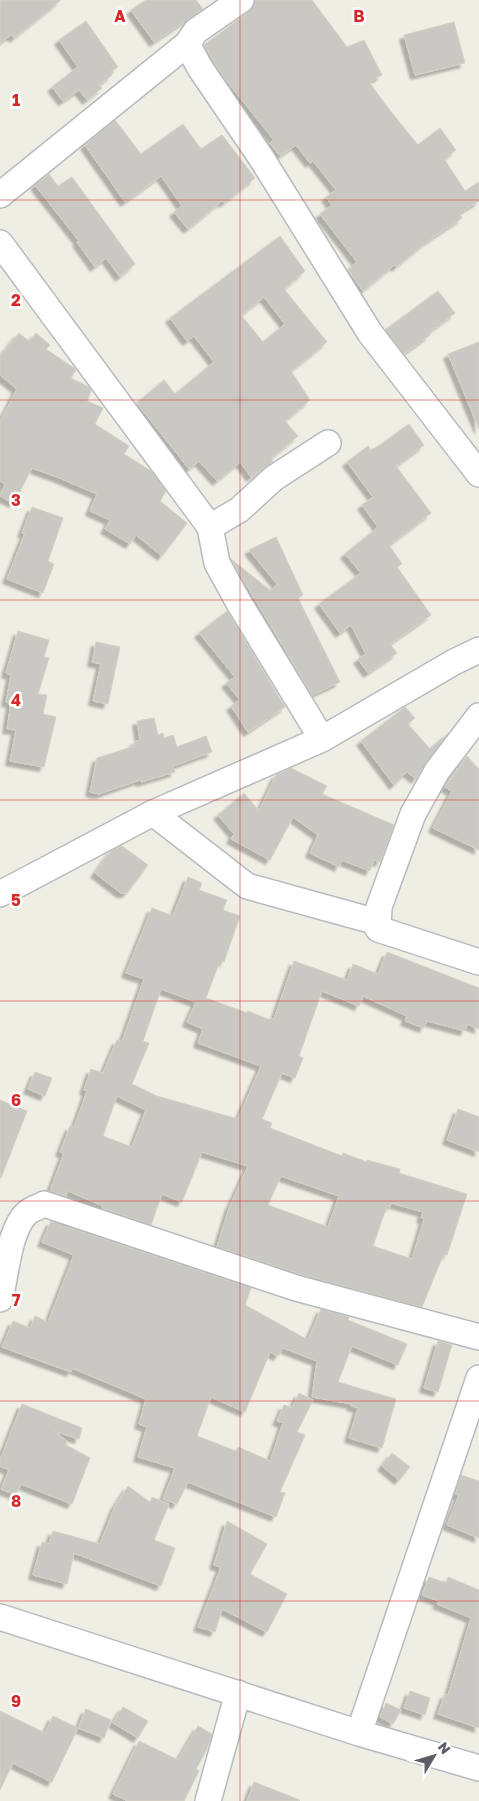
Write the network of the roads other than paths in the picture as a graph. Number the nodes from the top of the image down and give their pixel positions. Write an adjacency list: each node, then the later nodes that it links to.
1 (241, 0): 2 (street)
2 (187, 44): 3 (street); 6 (street)
3 (0, 195)
4 (0, 243): 7 (street)
5 (328, 443): 7 (street)
6 (479, 474)
7 (210, 527): 10 (street)
8 (479, 650): 10 (street)
9 (479, 716): 13 (street)
10 (322, 739): 11 (street)
11 (153, 813): 12 (street); 13 (street)
12 (0, 894)
13 (377, 922): 14 (street)
14 (479, 962)
15 (0, 1299): 16 (street)
16 (479, 1337)
17 (479, 1378): 20 (street)
18 (0, 1616): 19 (street)
19 (238, 1693): 20 (street); 22 (street)
20 (359, 1732): 21 (street)
21 (479, 1768)
22 (208, 1801)

